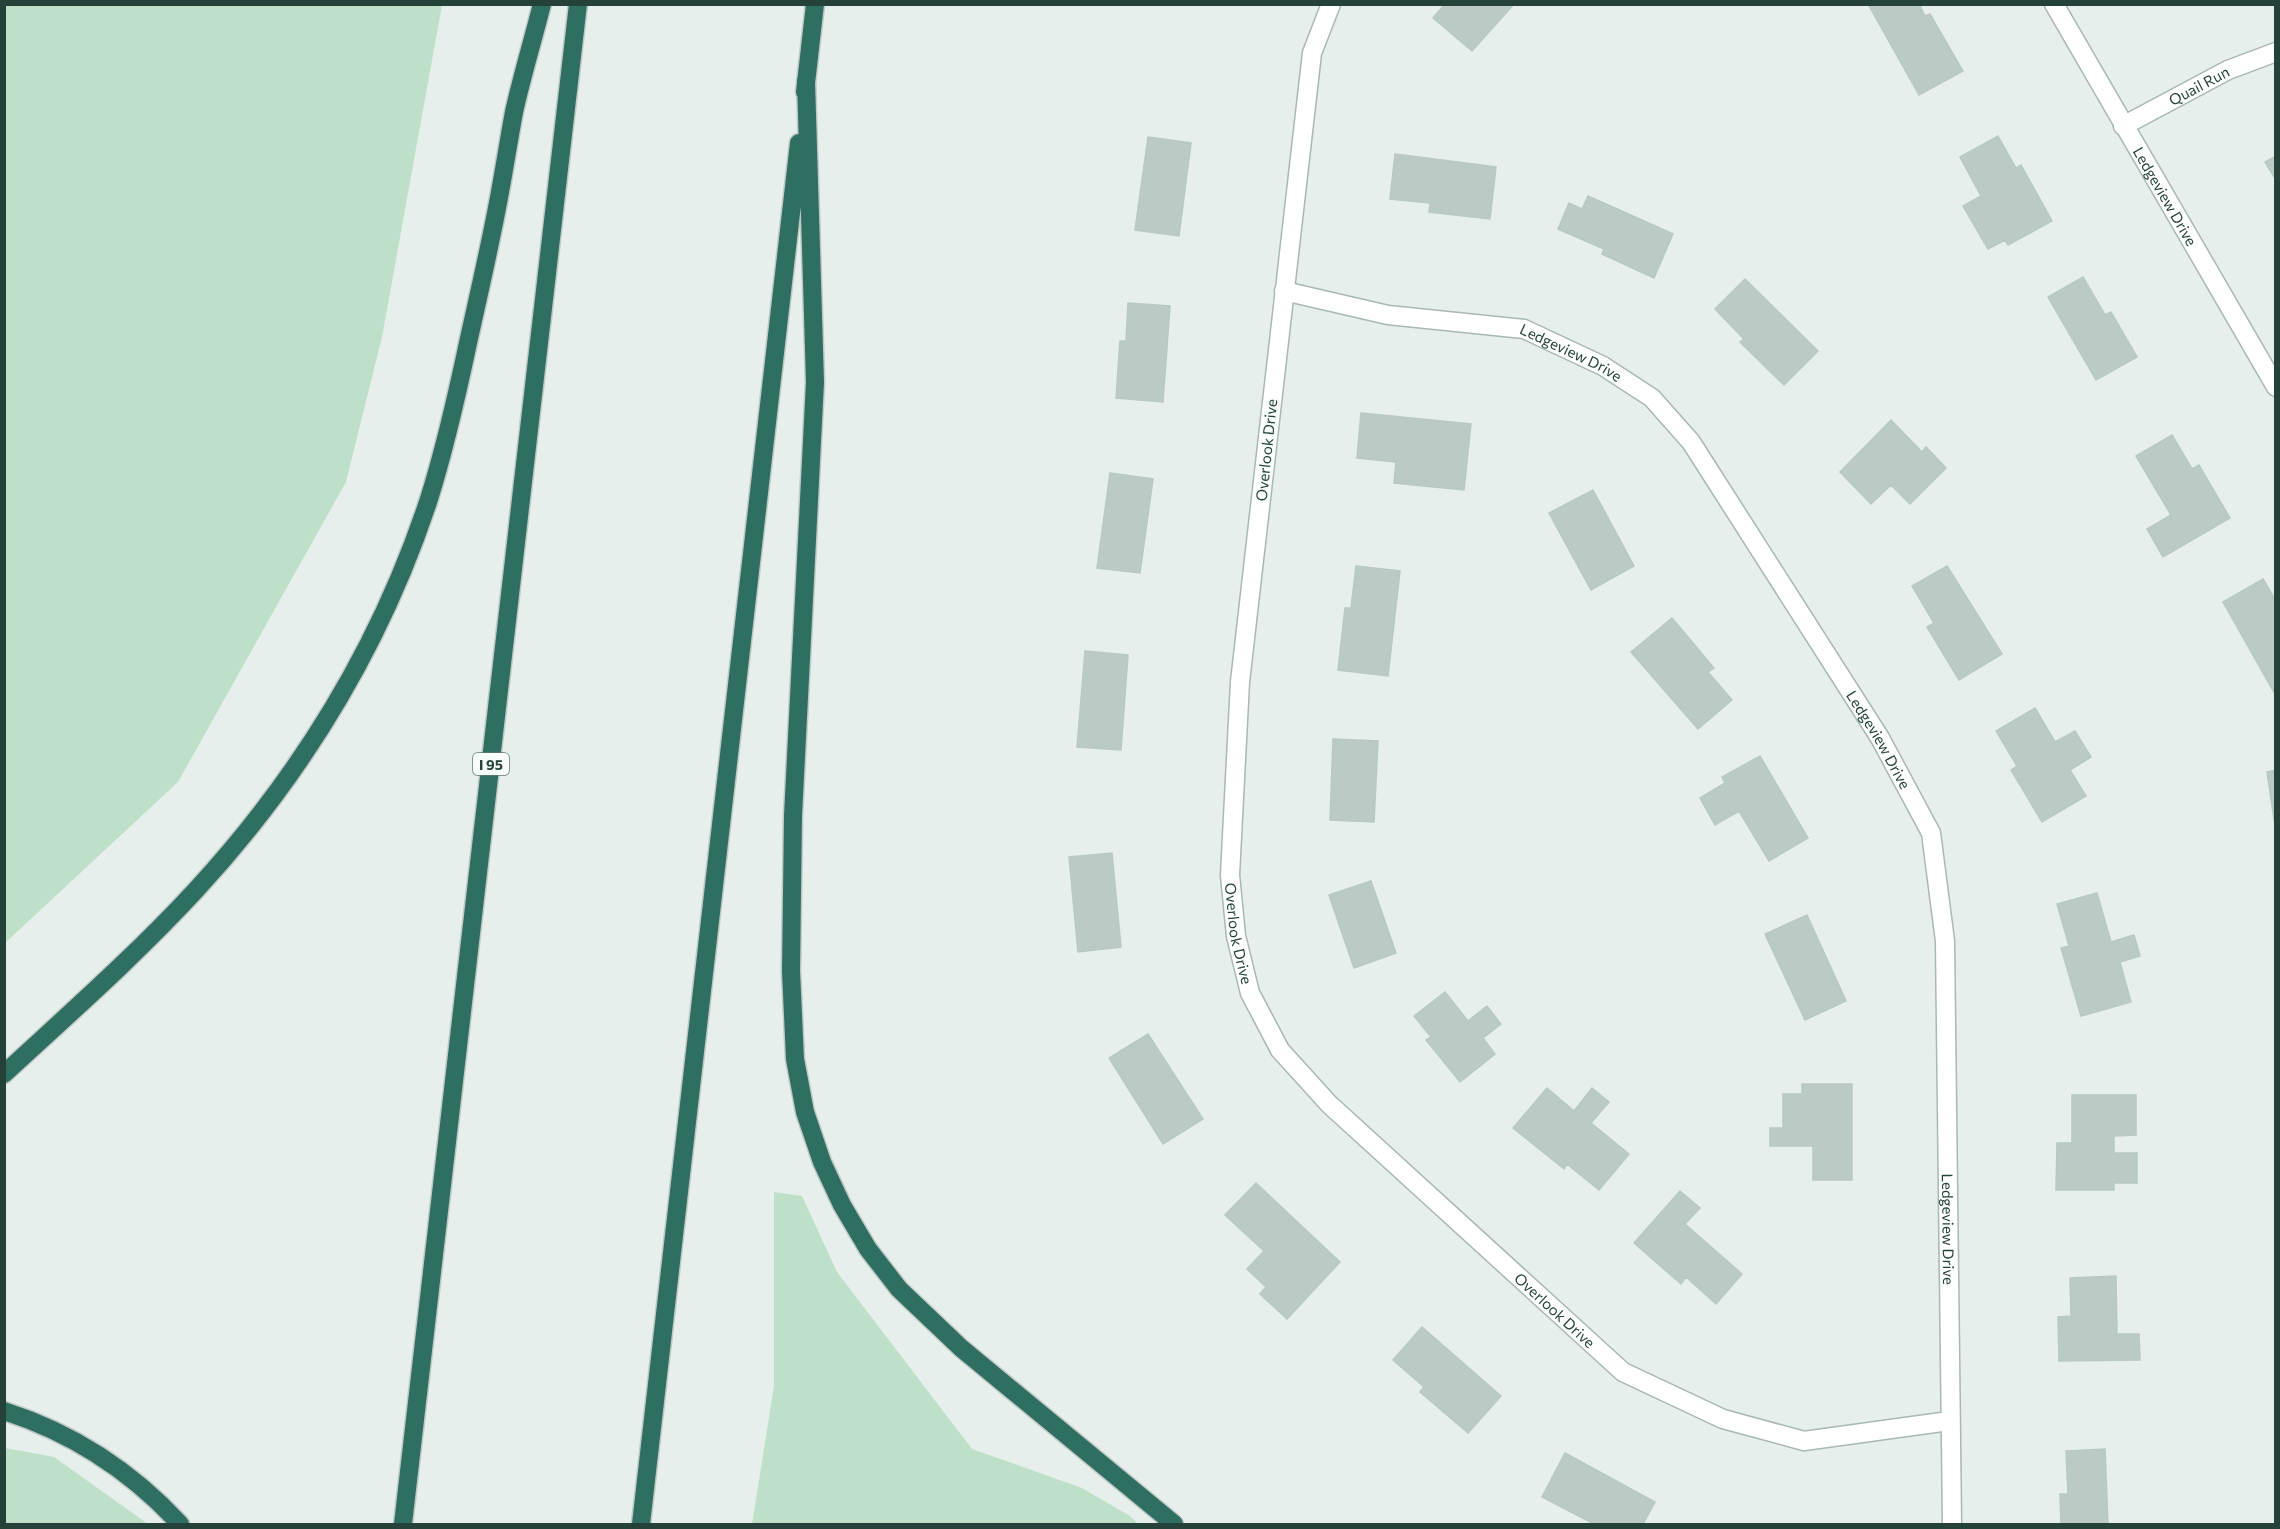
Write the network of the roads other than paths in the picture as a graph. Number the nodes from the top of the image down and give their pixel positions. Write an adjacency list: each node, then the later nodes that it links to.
1 (542, 4): 11 (highway)
2 (578, 4): 15 (highway, I 95)
3 (814, 4): 7 (highway)
4 (1331, 4): 9 (street, Overlook Drive)
5 (2054, 4): 8 (street, Ledgeview Drive)
6 (2276, 52): 8 (street, Quail Run)
7 (806, 81): 16 (highway); 17 (highway)
8 (2123, 126): 10 (street, Ledgeview Drive)
9 (1284, 291): 13 (street, Ledgeview Drive); 13 (street, Overlook Drive)
10 (2276, 387)
11 (4, 1074)
12 (4, 1411): 14 (highway)
13 (1949, 1421): 18 (street, Ledgeview Drive)
14 (180, 1524)
15 (404, 1524)
16 (640, 1524)
17 (1174, 1524)
18 (1952, 1524)

